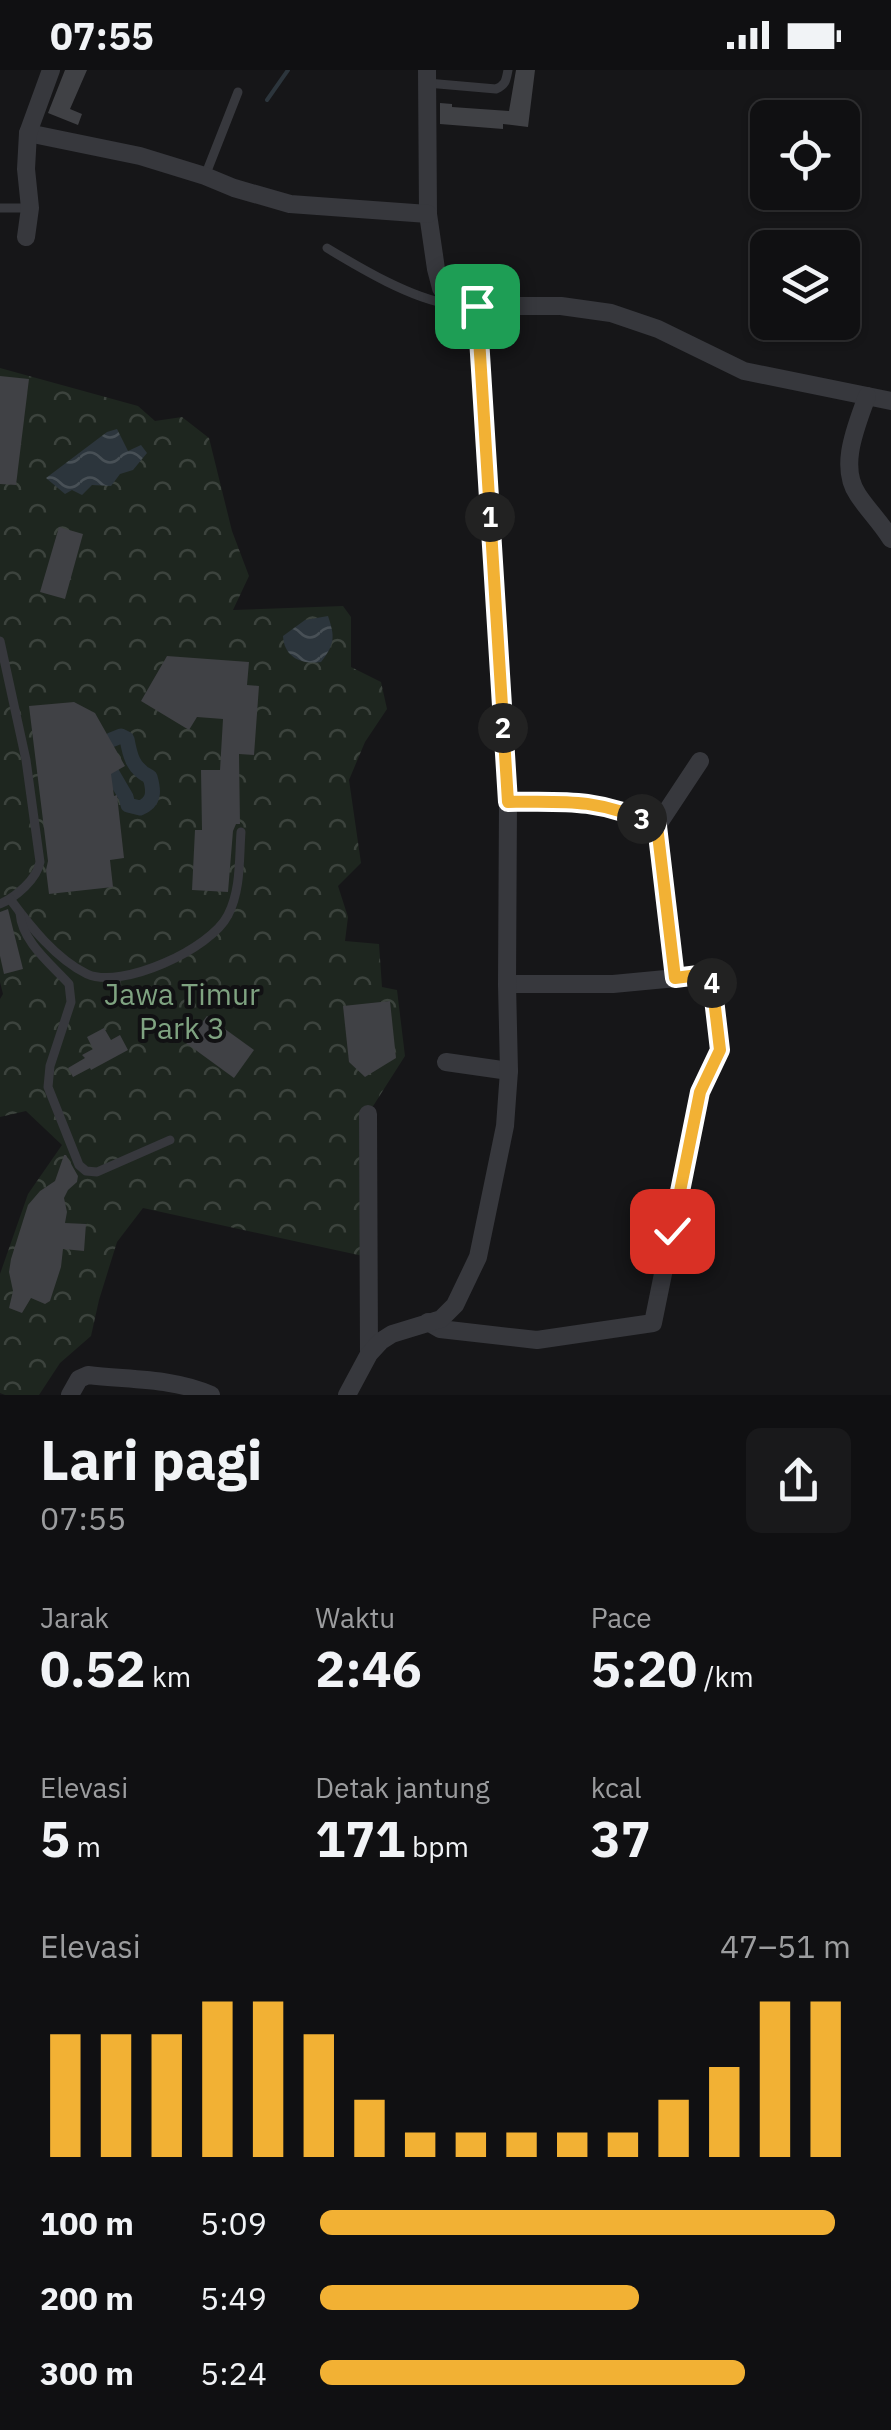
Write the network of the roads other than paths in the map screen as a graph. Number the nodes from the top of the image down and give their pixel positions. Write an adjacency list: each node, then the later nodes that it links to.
1 (51, 70): 5 (street)
2 (508, 70): 3 (lane)
3 (428, 76): 9 (street)
4 (238, 92): 6 (lane)
5 (28, 133): 6 (street); 8 (street)
6 (205, 176): 9 (street)
7 (0, 208): 8 (lane)
8 (30, 208): 10 (street)
9 (428, 214): 12 (street)
10 (26, 237)
11 (327, 248): 12 (lane)
12 (458, 303): 13 (street)
13 (477, 306): 14 (street); 19 (street)
14 (867, 396): 15 (street); 16 (street)
15 (891, 402)
16 (891, 538)
17 (0, 641): 22 (lane)
18 (700, 760): 20 (street)
19 (508, 802): 20 (street); 25 (street)
20 (657, 826): 24 (street)
21 (241, 832): 23 (lane)
22 (5, 902): 23 (lane)
23 (20, 913): 29 (lane)
24 (675, 978): 25 (street); 30 (street)
25 (507, 984): 27 (street)
26 (446, 1062): 27 (street)
27 (509, 1071): 30 (street)
28 (368, 1114): 31 (street)
29 (170, 1140)
30 (428, 1322): 31 (street)
31 (369, 1354): 34 (street)
32 (70, 1395): 33 (street)
33 (211, 1395)
34 (346, 1395)

